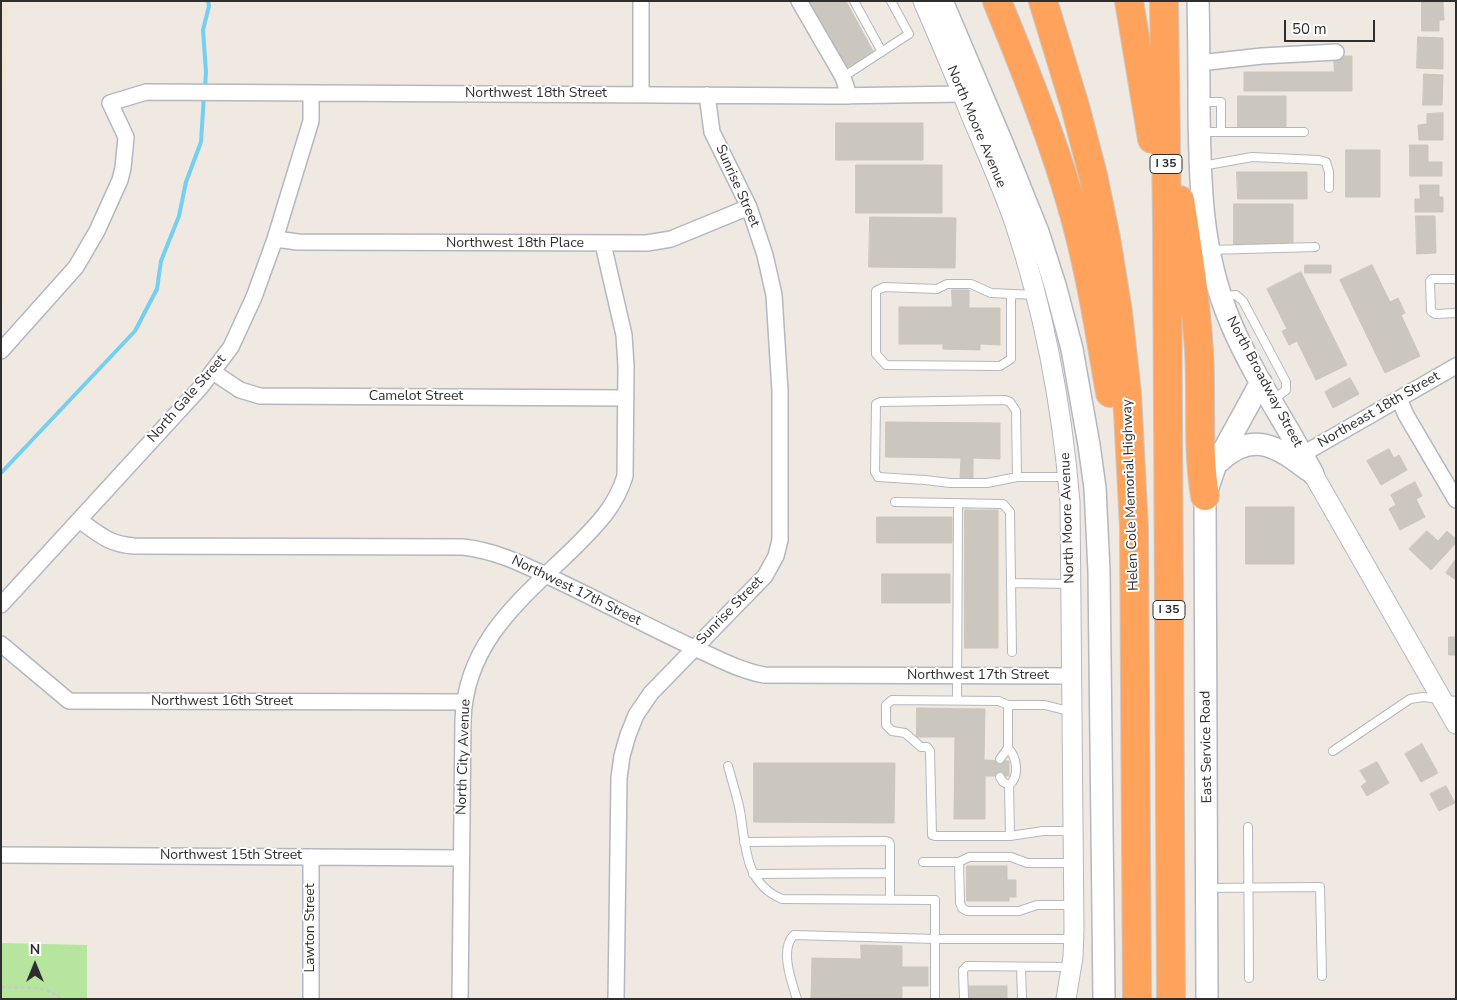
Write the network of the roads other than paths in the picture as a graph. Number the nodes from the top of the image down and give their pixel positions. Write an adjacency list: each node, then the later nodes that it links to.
1 (641, 1): 17 (street)
2 (799, 1): 15 (street)
3 (854, 1): 12 (lane)
4 (891, 1): 12 (lane)
5 (922, 1): 18 (street, North Moore Avenue)
6 (942, 1): 106 (main road)
7 (997, 1): 54 (highway)
8 (1042, 1): 54 (highway, Helen Cole Memorial Highway / I 35)
9 (1129, 1): 29 (highway)
10 (1164, 1): 22 (highway, I 35)
11 (1198, 1): 14 (main road, North Broadway Street)
12 (882, 52): 15 (lane)
13 (1336, 52): 14 (street)
14 (1199, 63): 21 (main road, North Broadway Street)
15 (843, 77): 20 (street)
16 (311, 93): 17 (street, Northwest 18th Street); 30 (street, North Gale Street); 38 (street, Northwest 18th Street)
17 (641, 94): 19 (street, Northwest 18th Street)
18 (964, 94): 20 (street, Northwest 18th Street); 36 (street, North Moore Avenue)
19 (707, 95): 20 (street, Northwest 18th Street); 28 (street, Sunrise Street)
20 (849, 96)
21 (1199, 102): 23 (main road, North Broadway Street); 24 (lane)
22 (1164, 105): 29 (highway, I 35); 49 (highway)
23 (1200, 132): 24 (lane); 26 (main road, North Broadway Street)
24 (1221, 132): 25 (lane)
25 (1304, 132)
26 (1200, 166): 27 (lane); 33 (main road, North Broadway Street)
27 (1329, 188)
28 (749, 207): 31 (street, Northwest 18th Place); 60 (street, Sunrise Street)
29 (1166, 222): 108 (highway, I 35)
30 (275, 239): 31 (street, Northwest 18th Place); 40 (street, North Gale Street)
31 (603, 244): 42 (street, North City Avenue)
32 (1315, 247): 33 (lane)
33 (1208, 250): 41 (main road, North Broadway Street)
34 (1456, 279): 37 (lane)
35 (1011, 294): 35 (lane); 36 (lane)
36 (1036, 295): 48 (street, North Moore Avenue)
37 (1456, 313)
38 (1, 351)
39 (1456, 366): 43 (street, Northeast 18th Street)
40 (213, 372): 42 (street, Camelot Street); 53 (street, North Gale Street)
41 (1266, 391): 44 (main road, North Broadway Street); 45 (main road, East Service Road)
42 (626, 398): 55 (street, North City Avenue)
43 (1399, 399): 44 (street, Northeast 18th Street); 50 (street)
44 (1302, 454): 46 (main road, North Broadway Street)
45 (1216, 464): 46 (main road); 49 (main road, East Service Road)
46 (1313, 474): 65 (street, North Broadway Street)
47 (1017, 477): 47 (lane); 48 (lane)
48 (1068, 477): 57 (street, North Moore Avenue)
49 (1205, 496): 88 (main road, East Service Road)
50 (1456, 500)
51 (896, 502): 52 (lane)
52 (958, 504): 56 (lane); 62 (lane)
53 (78, 520): 55 (street, Northwest 17th Street); 58 (street, North Gale Street)
54 (1134, 528): 107 (highway, Helen Cole Memorial Highway / I 35)
55 (546, 575): 60 (street, Northwest 17th Street); 66 (street, North City Avenue)
56 (1011, 583): 57 (lane); 61 (lane)
57 (1071, 584): 63 (street, North Moore Avenue)
58 (1, 605)
59 (1, 644): 66 (street, Northwest 16th Street)
60 (694, 648): 62 (street, Northwest 17th Street); 100 (street, Sunrise Street)
61 (1012, 652)
62 (957, 676): 63 (street, Northwest 17th Street); 64 (lane)
63 (1072, 676): 68 (street, North Moore Avenue)
64 (957, 700): 67 (lane); 78 (lane)
65 (1449, 700): 69 (street, North Broadway Street); 71 (lane)
66 (464, 702): 82 (street, North City Avenue)
67 (1008, 705): 68 (lane); 70 (lane)
68 (1072, 712): 77 (street, North Moore Avenue)
69 (1456, 724)
70 (1008, 748): 72 (lane); 75 (lane)
71 (1333, 751)
72 (1000, 759)
73 (728, 766): 79 (lane)
74 (1000, 777): 75 (lane)
75 (1009, 785): 78 (lane)
76 (1248, 827): 89 (lane)
77 (1073, 831): 78 (lane); 85 (street, North Moore Avenue)
78 (1010, 836)
79 (744, 842): 86 (lane); 87 (lane)
80 (1, 855): 81 (street, Northwest 15th Street)
81 (311, 857): 82 (street, Northwest 15th Street); 98 (street, Lawton Street)
82 (461, 858): 99 (street, North City Avenue)
83 (923, 862): 84 (lane)
84 (960, 862): 85 (lane); 91 (lane)
85 (1073, 863): 91 (street, North Moore Avenue)
86 (890, 872): 87 (lane); 90 (lane)
87 (753, 874): 90 (lane)
88 (1208, 888): 89 (lane); 109 (main road, East Service Road)
89 (1248, 888): 96 (lane); 97 (lane)
90 (890, 900): 92 (lane)
91 (1073, 905): 93 (street, North Moore Avenue)
92 (935, 939): 93 (lane); 101 (lane); 102 (lane)
93 (1073, 939): 95 (street, North Moore Avenue)
94 (1021, 967): 95 (lane); 103 (lane); 104 (lane)
95 (1072, 967): 105 (street, North Moore Avenue)
96 (1322, 976)
97 (1249, 978)
98 (311, 999)
99 (460, 999)
100 (616, 999)
101 (797, 999)
102 (935, 999)
103 (964, 999)
104 (1022, 999)
105 (1066, 999)
106 (1104, 999)
107 (1138, 999)
108 (1171, 999)
109 (1208, 999)

